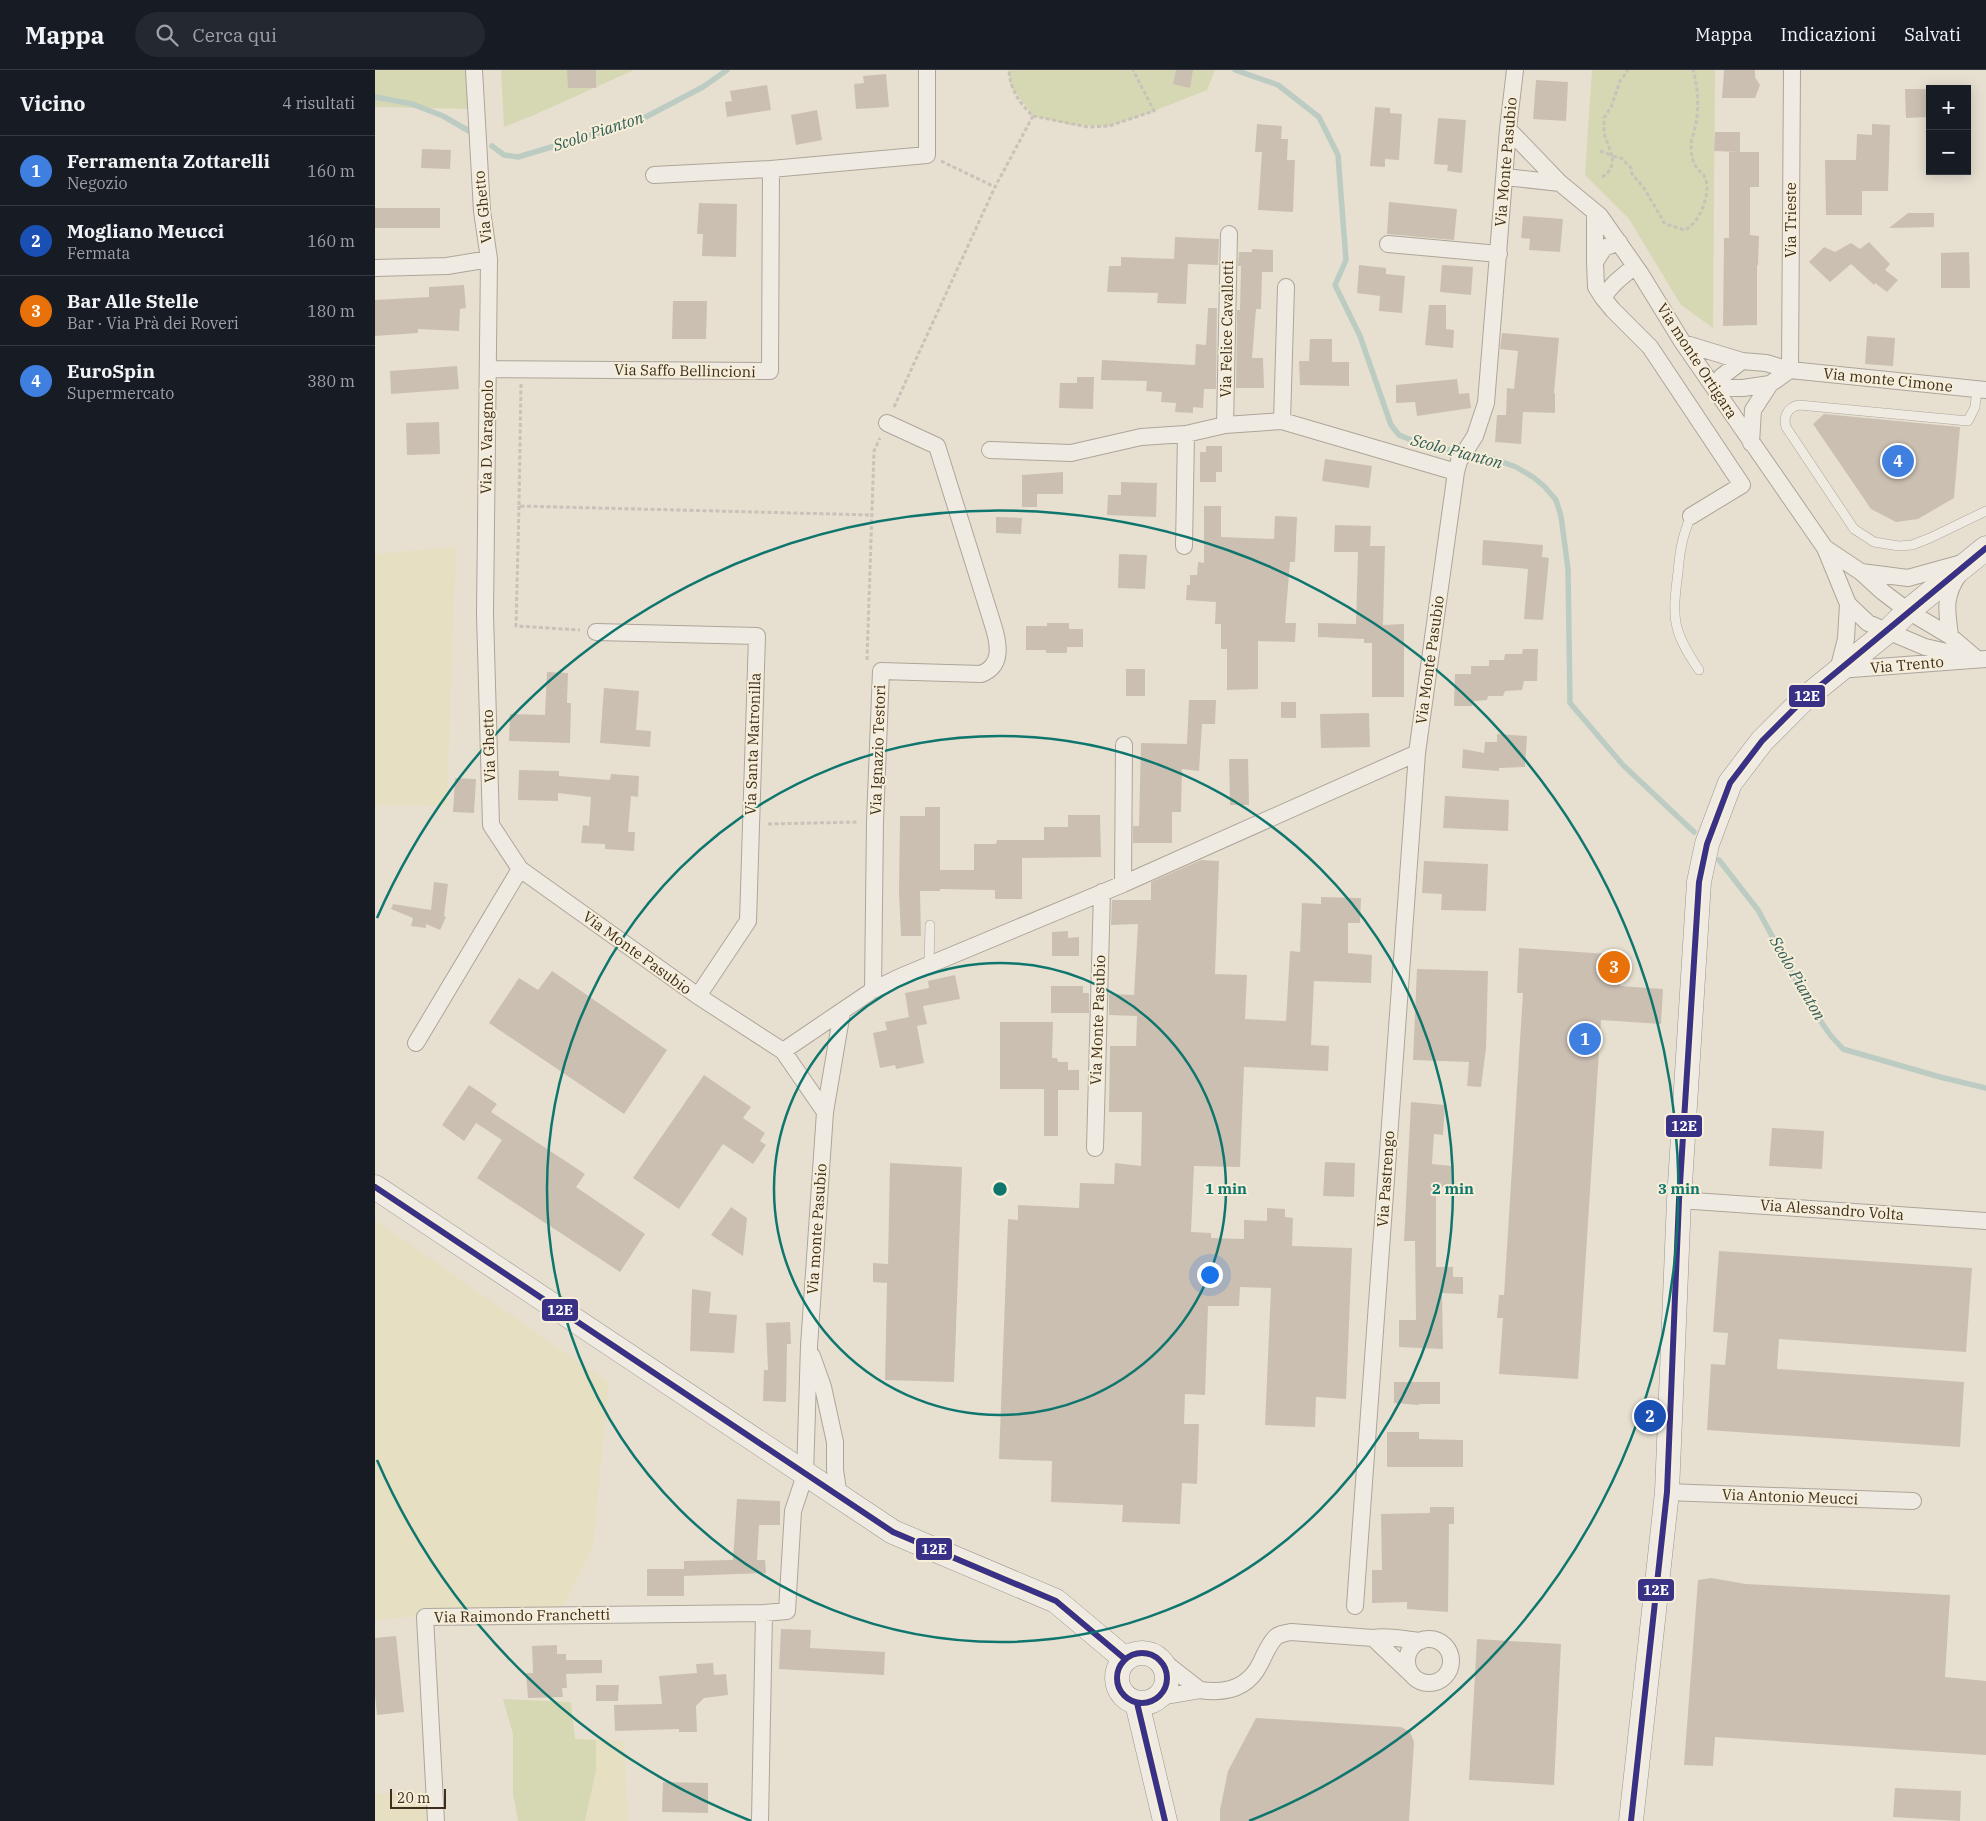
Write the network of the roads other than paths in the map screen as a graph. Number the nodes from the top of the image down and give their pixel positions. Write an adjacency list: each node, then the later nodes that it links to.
1 (474, 70): 15 (street, Via Ghetto)
2 (927, 70): 6 (street)
3 (1515, 70): 5 (street, Via Monte Pasubio)
4 (1792, 70): 25 (street, Via Trieste)
5 (1508, 130): 8 (street, Via Monte Pasubio); 9 (street, Via monte Ortigara)
6 (771, 169): 7 (street); 24 (street, Via Saffo Bellincioni)
7 (654, 175)
8 (1505, 177): 9 (street); 14 (street, Via Monte Pasubio)
9 (1560, 183): 10 (street, Via monte Ortigara)
10 (1595, 212): 12 (street, Via monte Ortigara); 16 (street)
11 (1229, 234): 31 (street, Via Felice Cavallotti)
12 (1619, 242): 16 (street); 17 (street, Via monte Ortigara)
13 (1388, 244): 14 (street)
14 (1499, 254): 35 (street, Via Monte Pasubio)
15 (489, 259): 18 (street, Via Ghetto); 24 (street, Via D. Varagnolo)
16 (1595, 262): 21 (street)
17 (1635, 266): 20 (street, Via monte Ortigara); 21 (street)
18 (375, 268)
19 (1286, 287): 29 (street)
20 (1649, 287): 21 (street); 22 (street, Via monte Ortigara)
21 (1605, 295): 37 (street)
22 (1683, 342): 23 (street, Via monte Cimone); 27 (street, Via monte Ortigara)
23 (1741, 361): 25 (street, Via monte Cimone); 27 (street)
24 (488, 369): 45 (street, Via D. Varagnolo)
25 (1790, 370): 26 (street); 28 (street, Via monte Cimone)
26 (1770, 384): 27 (street); 33 (street)
27 (1716, 388): 33 (street, Via monte Ortigara)
28 (1981, 389): 36 (lane)
29 (1282, 421): 31 (street); 35 (street)
30 (887, 423): 59 (street, Via Ignazio Testori)
31 (1225, 425): 32 (street)
32 (1186, 434): 34 (street); 38 (street)
33 (1751, 443): 39 (street, Via monte Ortigara)
34 (989, 450)
35 (1458, 466): 53 (street, Via Monte Pasubio)
36 (1986, 511)
37 (1691, 516): 50 (lane)
38 (1184, 546)
39 (1825, 548): 42 (street, Via monte Ortigara); 43 (street, Via monte Ortigara)
40 (1986, 548): 41 (main road)
41 (1967, 562): 42 (street, Via monte Ortigara); 44 (main road); 48 (street, Via Trento)
42 (1861, 572): 44 (street, Via monte Ortigara)
43 (1848, 604): 46 (street, Via monte Ortigara); 51 (street, Via monte Ortigara)
44 (1908, 611): 46 (main road); 48 (street, Via Trento)
45 (485, 614): 54 (street, Via Ghetto)
46 (1888, 631): 49 (street, Via Trento); 51 (main road)
47 (597, 632): 60 (street, Via Santa Matronilla)
48 (1950, 636): 49 (street, Via Trento)
49 (1981, 659): 51 (street, Via Trento)
50 (1699, 670)
51 (1838, 670): 67 (main road)
52 (1124, 745): 55 (street)
53 (1417, 753): 55 (street); 74 (street, Via Pastrengo)
54 (521, 869): 60 (street, Via Monte Pasubio); 62 (street)
55 (1123, 884): 56 (street)
56 (1102, 892): 58 (street); 65 (street, Via Monte Pasubio)
57 (930, 925): 58 (lane)
58 (929, 964): 59 (street)
59 (873, 990): 61 (street)
60 (698, 996): 63 (street, Via Monte Pasubio)
61 (842, 1012): 63 (street); 64 (street, Via monte Pasubio)
62 (416, 1043)
63 (783, 1050): 64 (street)
64 (825, 1112): 69 (street, Via monte Pasubio)
65 (1095, 1148)
66 (375, 1187): 70 (main road)
67 (1679, 1200): 68 (street, Via Alessandro Volta); 71 (main road)
68 (1986, 1221)
69 (809, 1346): 70 (street, Via monte Pasubio); 72 (street, Via monte Pasubio)
70 (805, 1475): 72 (main road); 75 (street, Via Raimondo Franchetti)
71 (1667, 1492): 73 (street, Via Antonio Meucci); 86 (main road)
72 (839, 1497): 79 (main road)
73 (1913, 1502)
74 (1355, 1606)
75 (764, 1613): 83 (street, Via Raimondo Franchetti); 84 (street)
76 (1373, 1638): 77 (street); 80 (street); 81 (street)
77 (1421, 1641): 80 (street); 80 (street)
78 (1159, 1658): 79 (main road); 81 (street); 82 (main road)
79 (1125, 1659): 82 (main road)
80 (1411, 1674)
81 (1200, 1690): 82 (street)
82 (1148, 1700): 85 (main road)
83 (436, 1821)
84 (760, 1821)
85 (1165, 1821)
86 (1631, 1821)

